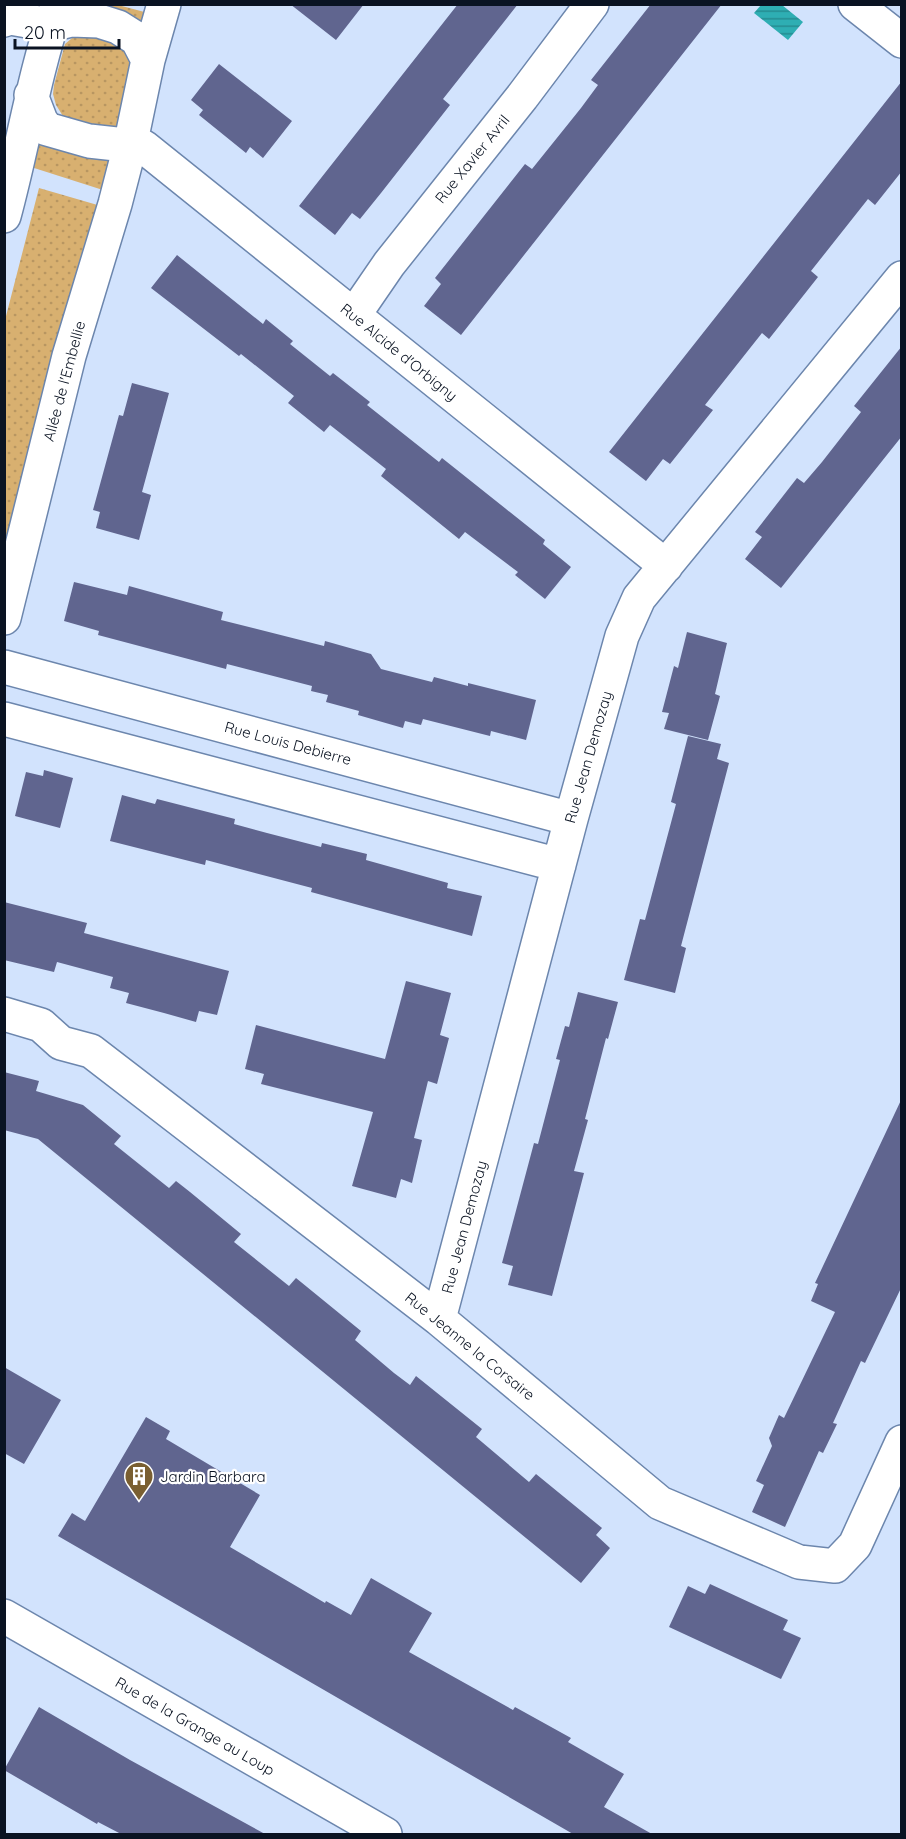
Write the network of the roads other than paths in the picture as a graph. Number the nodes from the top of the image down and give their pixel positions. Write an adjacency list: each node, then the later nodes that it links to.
1 (164, 4): 7 (street, Allée de l'Embellie)
2 (592, 4): 12 (street, Rue Xavier Avril)
3 (855, 4): 6 (street)
4 (54, 15): 5 (street); 7 (street); 8 (street)
5 (6, 17)
6 (902, 41)
7 (148, 60): 9 (street, Allée de l'Embellie)
8 (31, 95): 9 (street); 10 (street)
9 (130, 146): 12 (street, Rue Alcide d'Orbigny); 14 (street, Allée de l'Embellie)
10 (4, 216)
11 (902, 278): 13 (street, Rue Jean Demozay)
12 (354, 315): 13 (street, Rue Alcide d'Orbigny)
13 (666, 566): 17 (street, Rue Jean Demozay)
14 (4, 618)
15 (4, 667): 17 (street, Rue Louis Debierre)
16 (4, 720): 18 (street)
17 (571, 819): 18 (street, Rue Jean Demozay)
18 (559, 864): 20 (street, Rue Jean Demozay)
19 (4, 1014): 20 (street, Rue Jeanne la Corsaire)
20 (440, 1319): 21 (street, Rue Jeanne la Corsaire)
21 (902, 1442)
22 (4, 1616): 23 (street, Rue de la Grange au Loup)
23 (385, 1834)

